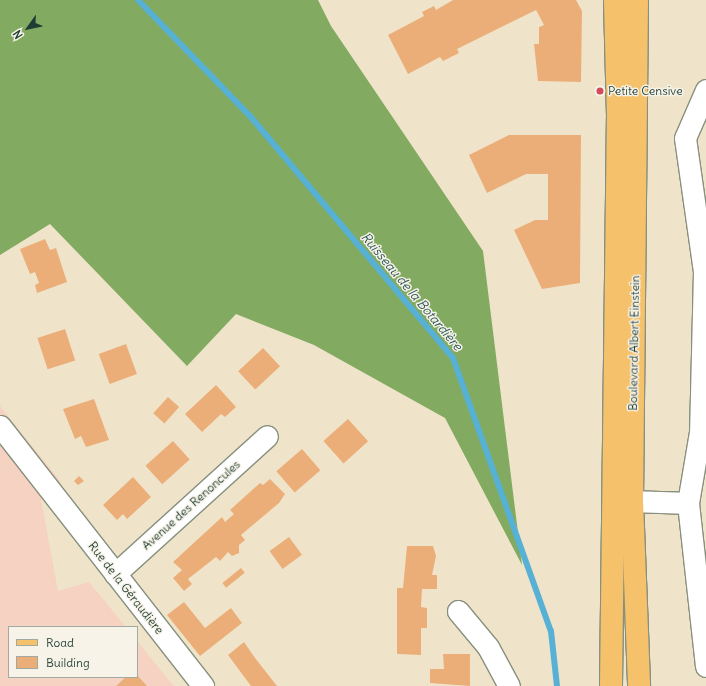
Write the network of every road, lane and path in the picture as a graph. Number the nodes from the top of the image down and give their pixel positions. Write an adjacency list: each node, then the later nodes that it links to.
1 (615, 0): 13 (main road, Boulevard Albert Einstein)
2 (637, 0): 6 (main road, Boulevard Albert Einstein)
3 (706, 90): 7 (street)
4 (0, 426): 8 (street, Rue de la Géraudière)
5 (267, 436): 8 (street, Avenue des Renoncules)
6 (632, 500): 7 (street); 14 (main road, Boulevard Albert Einstein)
7 (688, 503): 10 (street)
8 (115, 574): 11 (street, Rue de la Géraudière)
9 (458, 612): 12 (street)
10 (706, 666)
11 (203, 686)
12 (509, 686)
13 (611, 686)
14 (639, 686)

